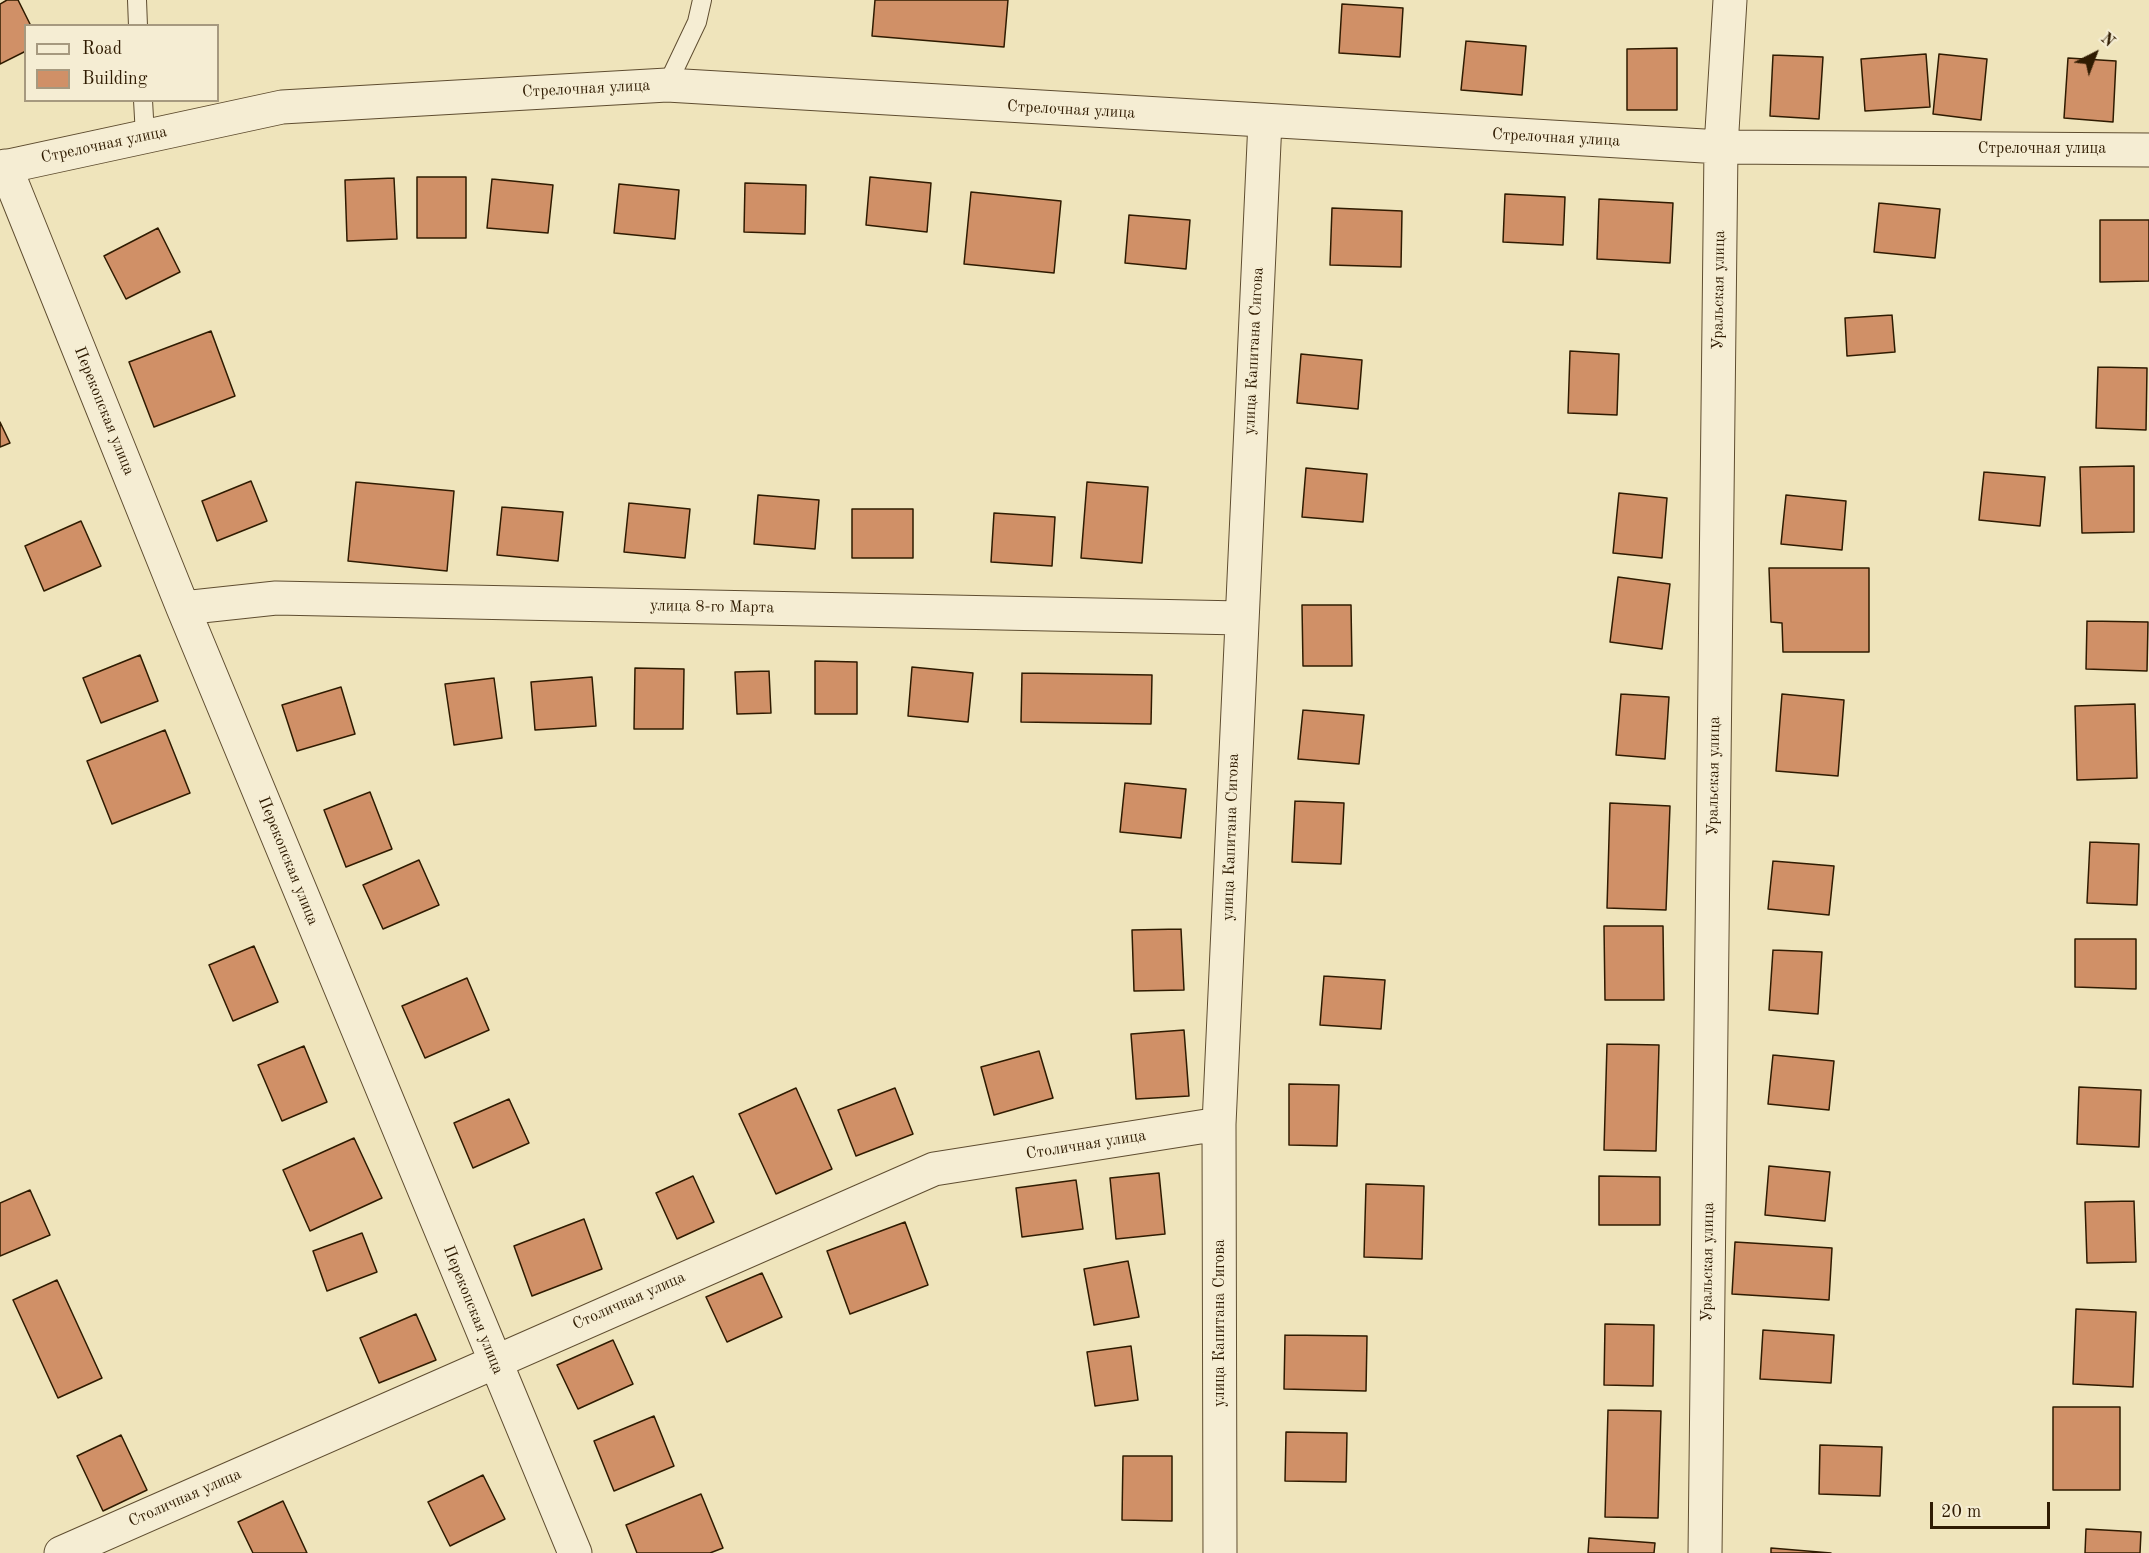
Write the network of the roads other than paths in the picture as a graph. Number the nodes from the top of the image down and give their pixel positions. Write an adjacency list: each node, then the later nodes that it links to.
1 (137, 0): 4 (lane)
2 (702, 0): 5 (lane)
3 (1730, 0): 9 (street, Уральская улица)
4 (138, 24)
5 (667, 85): 7 (street, Стрелочная улица); 8 (street, Стрелочная улица)
6 (143, 102): 8 (lane)
7 (1265, 121): 9 (street, Стрелочная улица); 13 (street, улица Капитана Сигова)
8 (145, 136): 11 (street, Стрелочная улица)
9 (1721, 147): 10 (street, Стрелочная улица); 19 (street, Уральская улица)
10 (2149, 150)
11 (2, 167): 12 (street, Перекопская улица)
12 (183, 608): 13 (street, улица 8-го Марта); 15 (street, Перекопская улица)
13 (1241, 618): 14 (street, улица Капитана Сигова)
14 (1219, 1124): 15 (street, Столичная улица); 18 (street, улица Капитана Сигова)
15 (494, 1360): 16 (street, Столичная улица); 17 (street, Перекопская улица)
16 (61, 1553)
17 (575, 1553)
18 (1220, 1553)
19 (1705, 1553)

